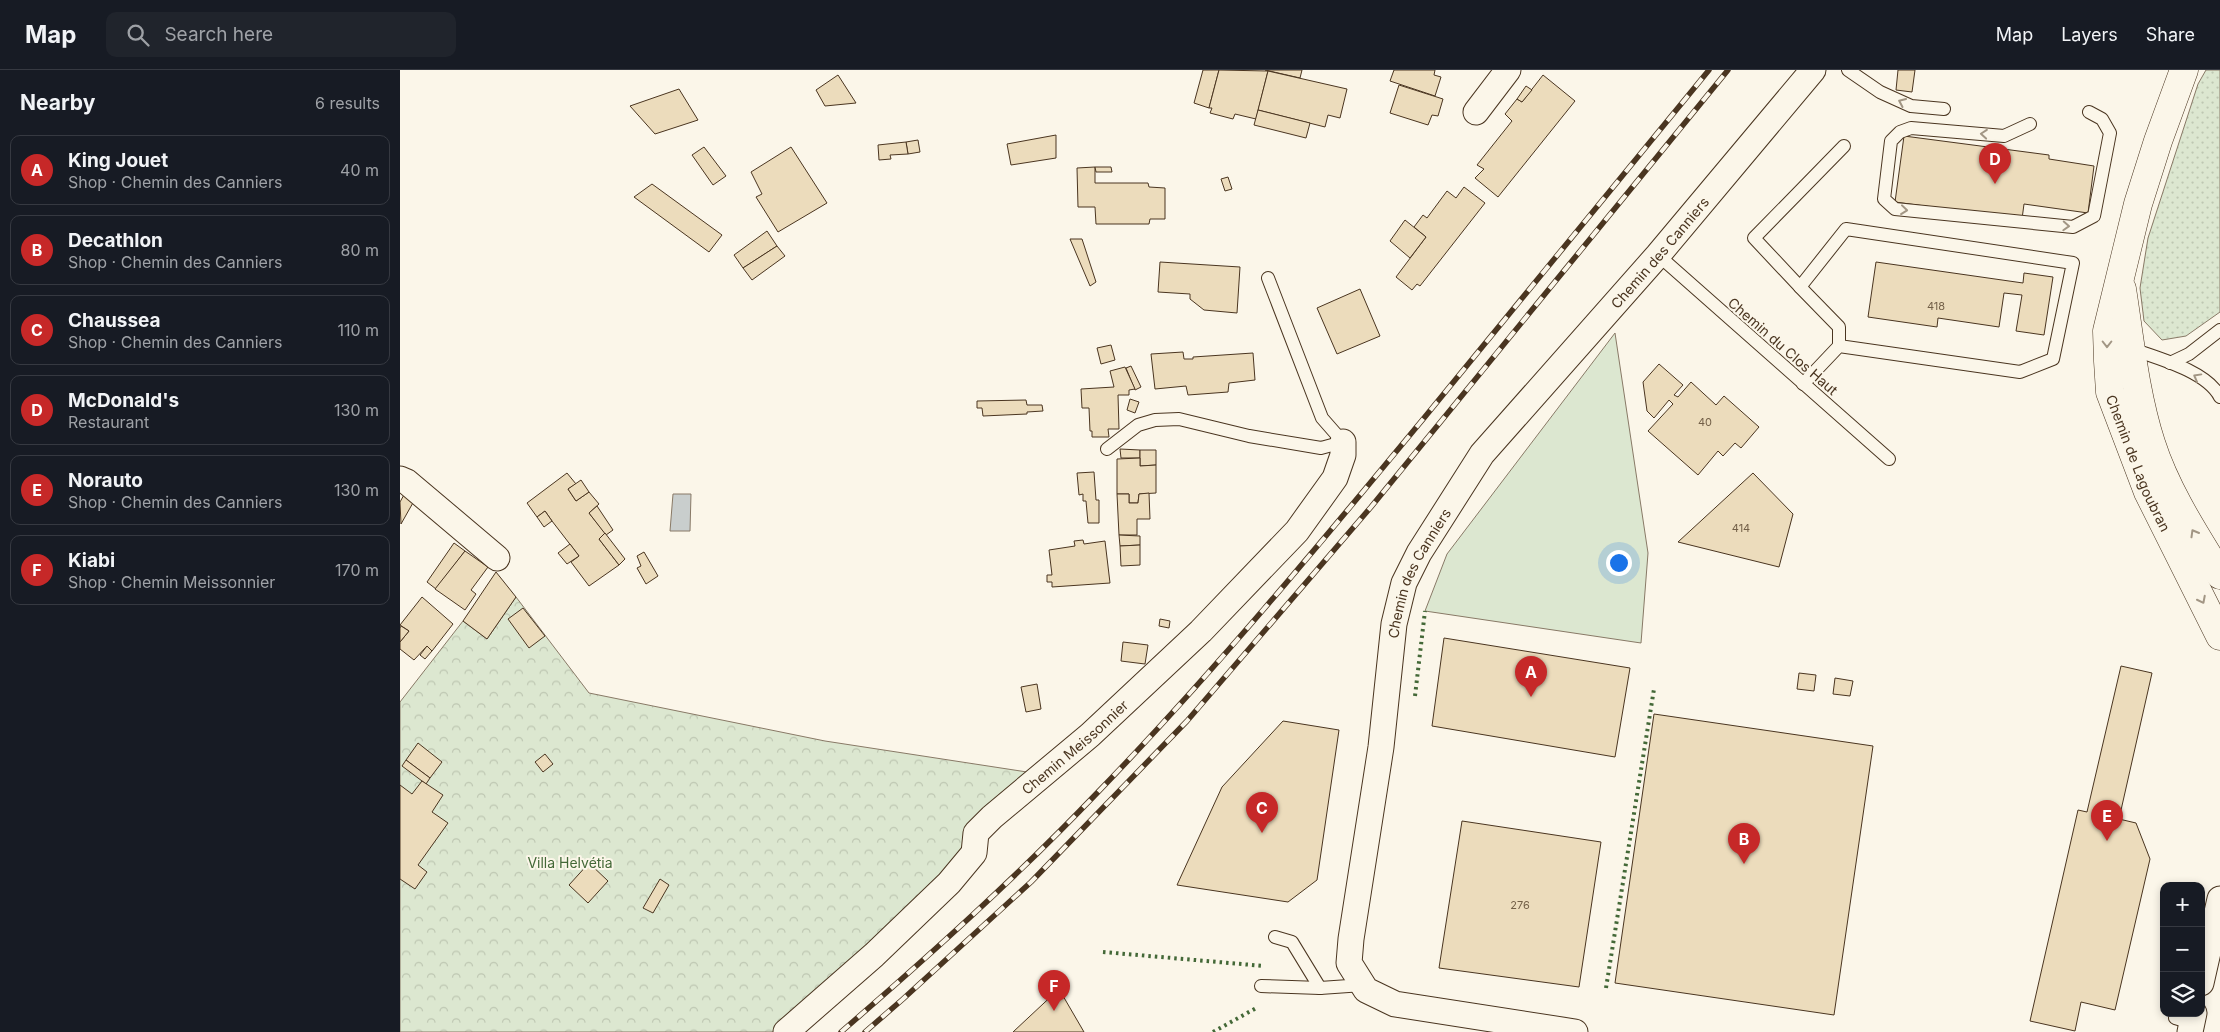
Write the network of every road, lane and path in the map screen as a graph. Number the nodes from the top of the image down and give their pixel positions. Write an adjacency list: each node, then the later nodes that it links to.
1 (1508, 70): 6 (street)
2 (1813, 70): 10 (street, Chemin des Canniers)
3 (1848, 70): 5 (lane, one-way to 3)
4 (2184, 70): 12 (main road, Chemin de Lagoubran)
5 (1944, 109)
6 (1476, 112)
7 (2090, 112): 8 (lane, one-way to 7)
8 (2030, 124)
9 (1844, 146): 13 (lane)
10 (1658, 255): 18 (lane, Chemin du Clos Haut); 30 (street, Chemin des Canniers)
11 (1268, 278): 20 (lane)
12 (2120, 279): 16 (main road, Chemin de Lagoubran); 26 (main road, Chemin de Lagoubran, one-way to 26)
13 (1800, 287): 15 (lane); 15 (lane)
14 (2220, 330): 17 (lane)
15 (1839, 346): 18 (lane)
16 (2132, 348): 17 (lane); 25 (main road, Chemin de Lagoubran, one-way to 16)
17 (2170, 363): 19 (lane, one-way to 17)
18 (1803, 384): 22 (lane, Chemin du Clos Haut)
19 (2220, 397)
20 (1343, 442): 21 (lane); 33 (street, Chemin Meissonnier)
21 (1107, 449)
22 (1889, 459)
23 (400, 479): 24 (street)
24 (497, 558)
25 (2220, 575)
26 (2220, 636)
27 (2219, 907): 29 (street)
28 (1274, 937): 32 (lane)
29 (2204, 972)
30 (1363, 985): 32 (lane); 34 (street, Chemin des Canniers)
31 (1261, 986): 32 (lane)
32 (1320, 988)
33 (786, 1032)
34 (1574, 1032)

